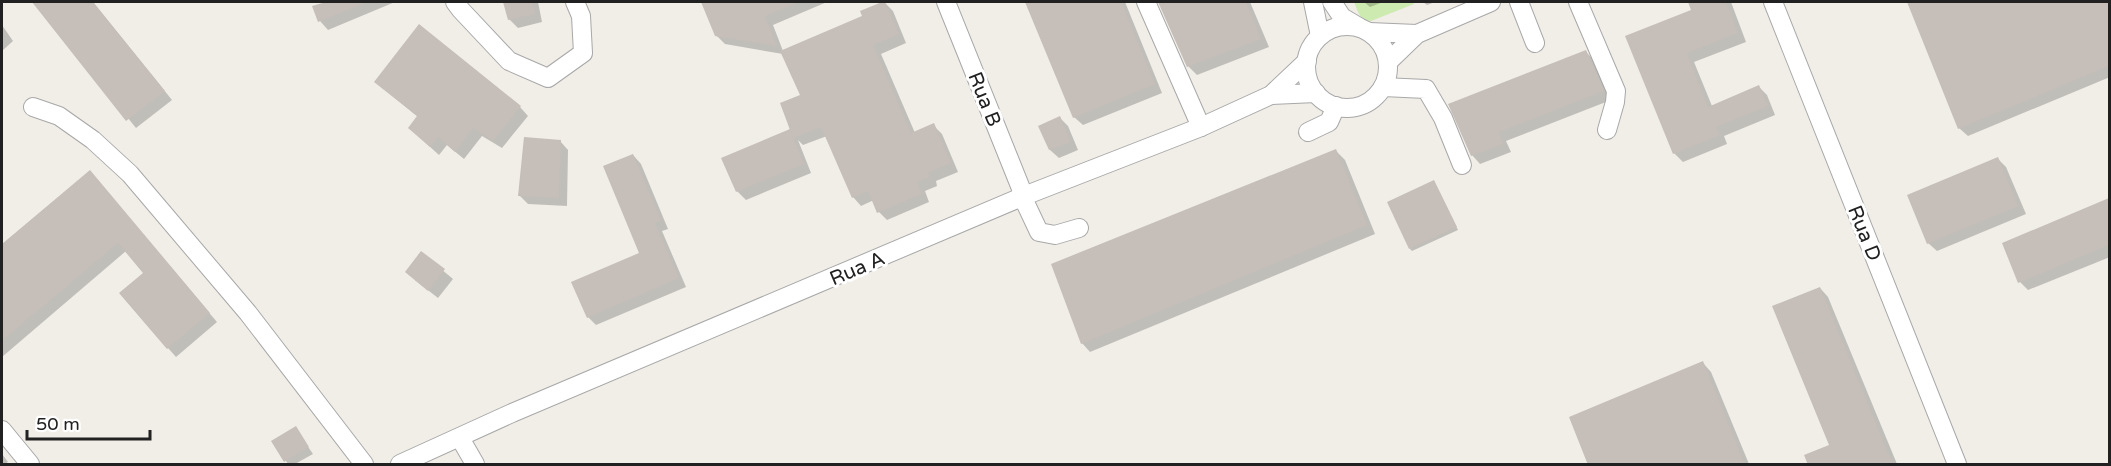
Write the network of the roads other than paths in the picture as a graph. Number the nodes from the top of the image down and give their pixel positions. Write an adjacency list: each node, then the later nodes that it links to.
1 (455, 2): 2 (street)
2 (574, 2)
3 (946, 2): 26 (street, Rua B)
4 (1146, 2): 22 (street)
5 (1313, 2): 13 (street)
6 (1332, 2): 11 (street)
7 (1491, 2): 12 (street)
8 (1519, 2): 14 (street)
9 (1578, 2): 23 (street)
10 (1773, 2): 34 (street, Rua D)
11 (1365, 30): 12 (street); 13 (street); 16 (street)
12 (1417, 34): 16 (street)
13 (1320, 36): 15 (street)
14 (1535, 43)
15 (1306, 61): 18 (street); 19 (street, Rua A)
16 (1388, 62): 17 (street)
17 (1383, 87): 20 (street); 25 (street)
18 (1316, 93): 19 (street); 20 (street)
19 (1271, 95): 22 (street, Rua A)
20 (1336, 106): 24 (street)
21 (33, 107): 31 (street)
22 (1201, 126): 26 (street, Rua A)
23 (1607, 130)
24 (1308, 132)
25 (1462, 165)
26 (1024, 197): 27 (street, Rua B); 29 (street, Rua A)
27 (1079, 228)
28 (2, 430): 30 (street)
29 (460, 438): 32 (street, Rua A); 33 (street)
30 (30, 465)
31 (364, 465)
32 (400, 465)
33 (475, 465)
34 (1957, 465)

